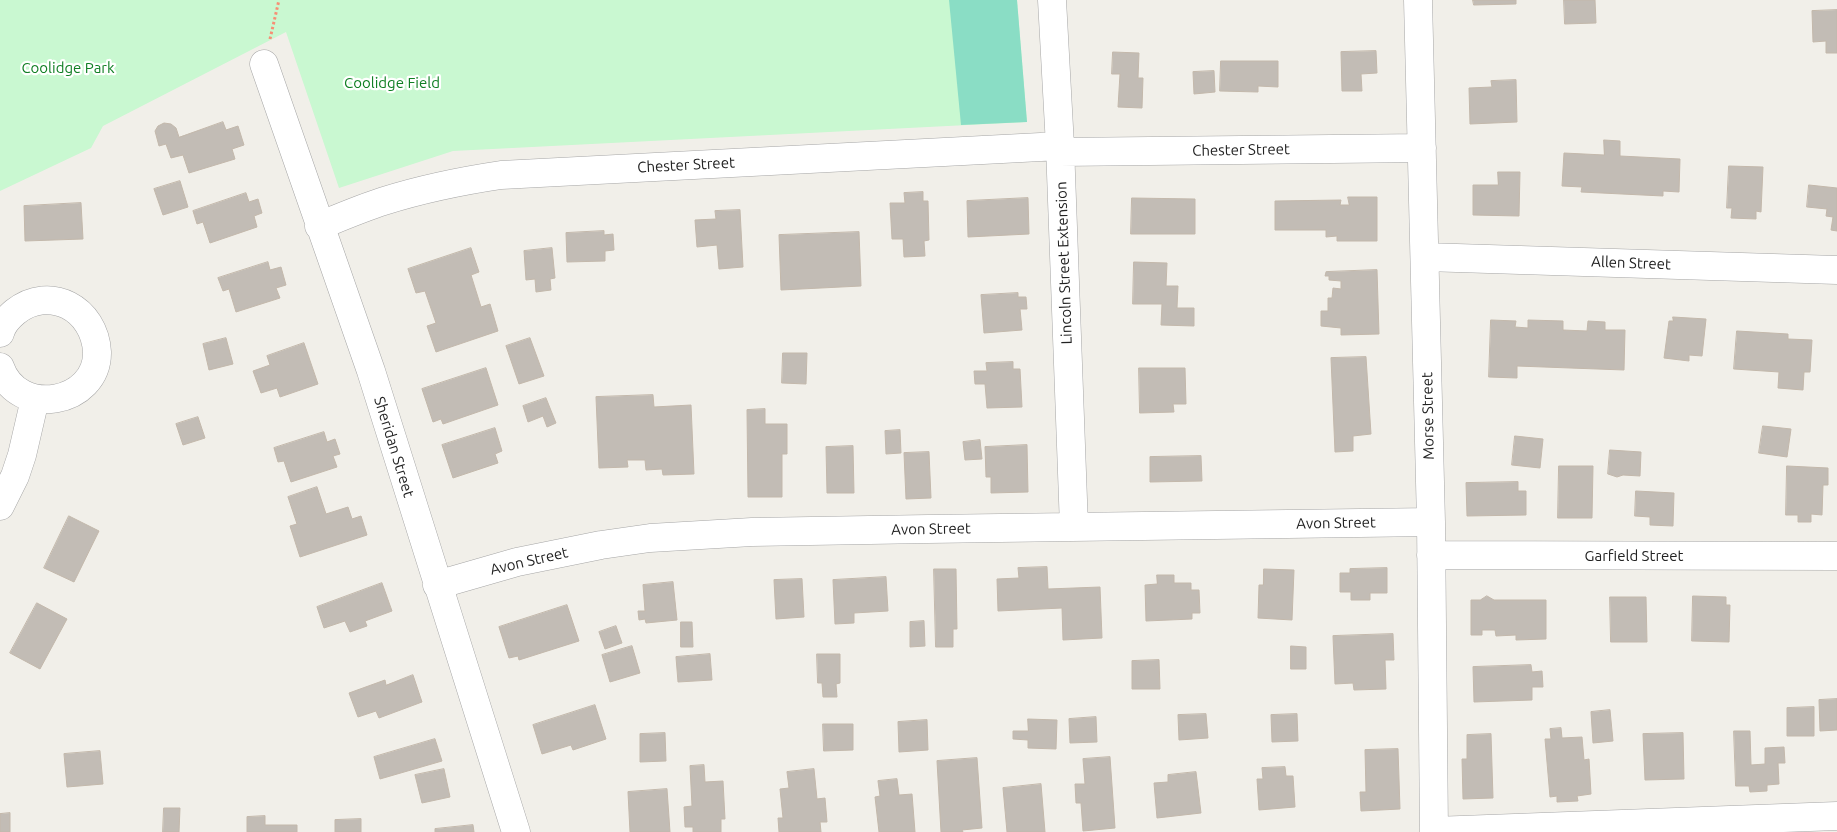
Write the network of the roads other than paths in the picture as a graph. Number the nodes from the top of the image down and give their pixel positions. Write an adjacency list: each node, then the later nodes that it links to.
1 (1052, 0): 5 (street, Lincoln Street Extension)
2 (1418, 0): 4 (street, Morse Street)
3 (264, 64): 6 (street, Sheridan Street)
4 (1422, 148): 5 (street, Chester Street); 7 (street, Morse Street)
5 (1060, 149): 6 (street, Chester Street); 14 (street, Lincoln Street Extension)
6 (319, 226): 17 (street, Sheridan Street)
7 (1425, 257): 8 (street, Allen Street); 13 (street, Morse Street)
8 (1837, 270)
9 (0, 333): 11 (street)
10 (0, 367): 11 (street)
11 (35, 399): 12 (street)
12 (0, 506)
13 (1431, 522): 14 (street, Avon Street); 15 (street, Morse Street)
14 (1074, 527): 17 (street, Avon Street)
15 (1431, 555): 16 (street, Garfield Street); 20 (street, Morse Street)
16 (1837, 556)
17 (437, 584): 21 (street, Sheridan Street)
18 (1837, 816): 19 (street)
19 (1676, 827): 20 (street)
20 (1434, 831)
21 (516, 832)

